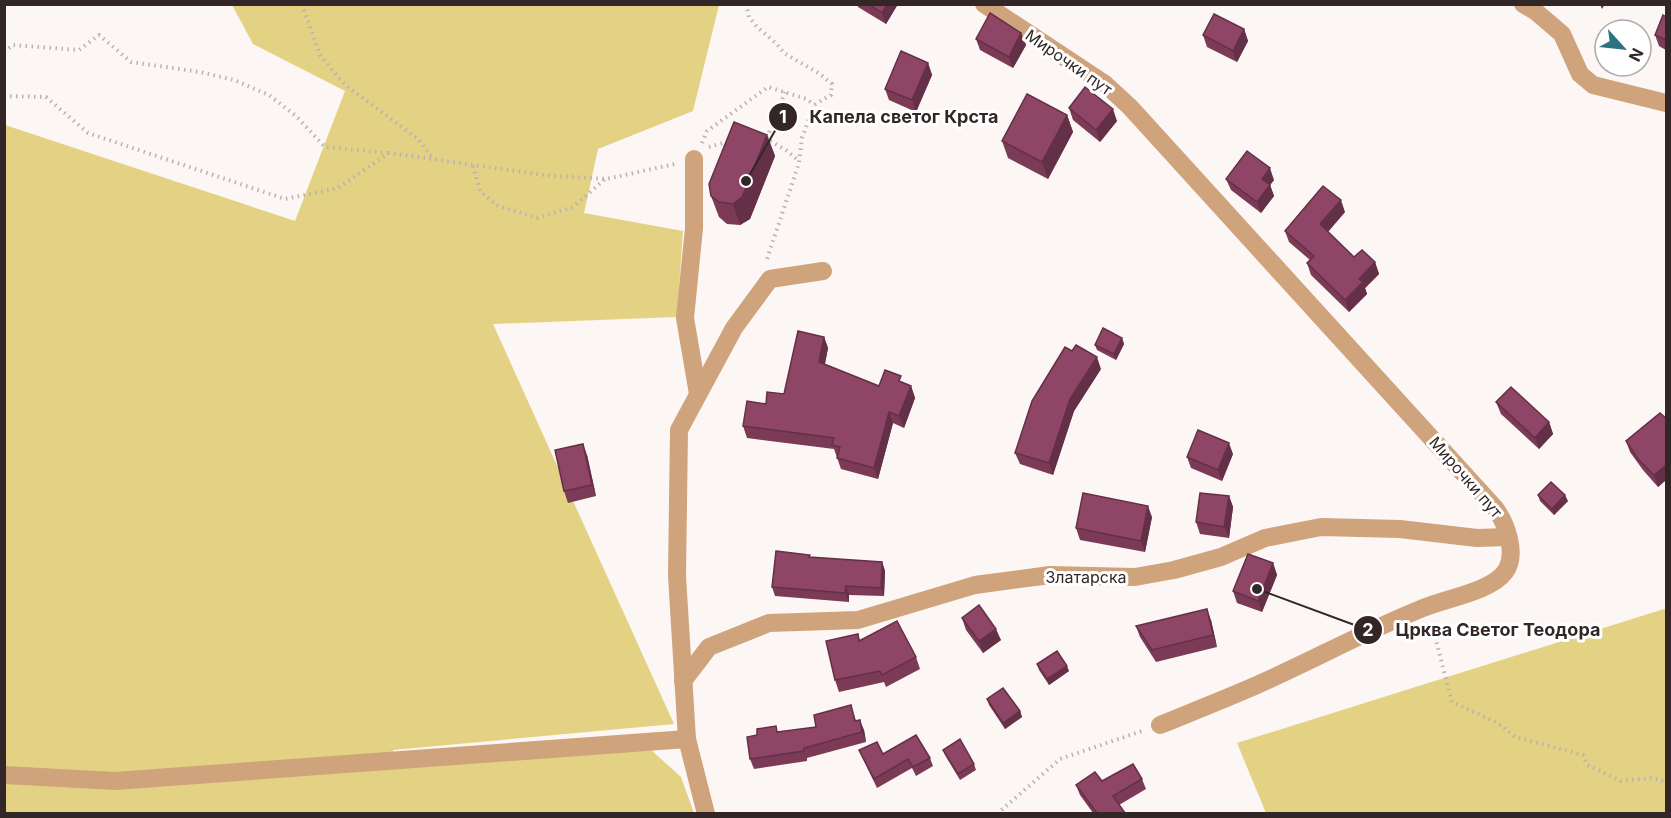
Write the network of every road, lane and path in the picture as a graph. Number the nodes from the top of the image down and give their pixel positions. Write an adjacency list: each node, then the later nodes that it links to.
1 (302, 4): 15 (path)
2 (749, 4): 9 (path)
3 (984, 4): 22 (street, Мирочки пут)
4 (1523, 4): 8 (street)
5 (4, 52): 13 (path)
6 (785, 92): 9 (path); 11 (path); 14 (path)
7 (4, 96): 13 (path)
8 (1666, 103)
9 (814, 105): 16 (path)
10 (758, 138): 11 (path)
11 (767, 138): 16 (path)
12 (739, 139): 14 (path)
13 (389, 153): 15 (path)
14 (699, 153): 18 (path); 21 (street)
15 (434, 160): 17 (path)
16 (799, 161): 20 (path)
17 (473, 166): 18 (path); 18 (path)
18 (606, 178)
19 (823, 271): 20 (street)
20 (759, 294): 21 (street)
21 (698, 394): 24 (street)
22 (1508, 537): 23 (street, Мирочки пут); 24 (street, Златарска)
23 (1423, 608): 25 (street, Мирочки пут); 28 (path)
24 (683, 681): 26 (street)
25 (1160, 725): 30 (path)
26 (687, 739): 27 (street); 29 (street)
27 (4, 775)
28 (1666, 782)
29 (706, 813)
30 (997, 813)

